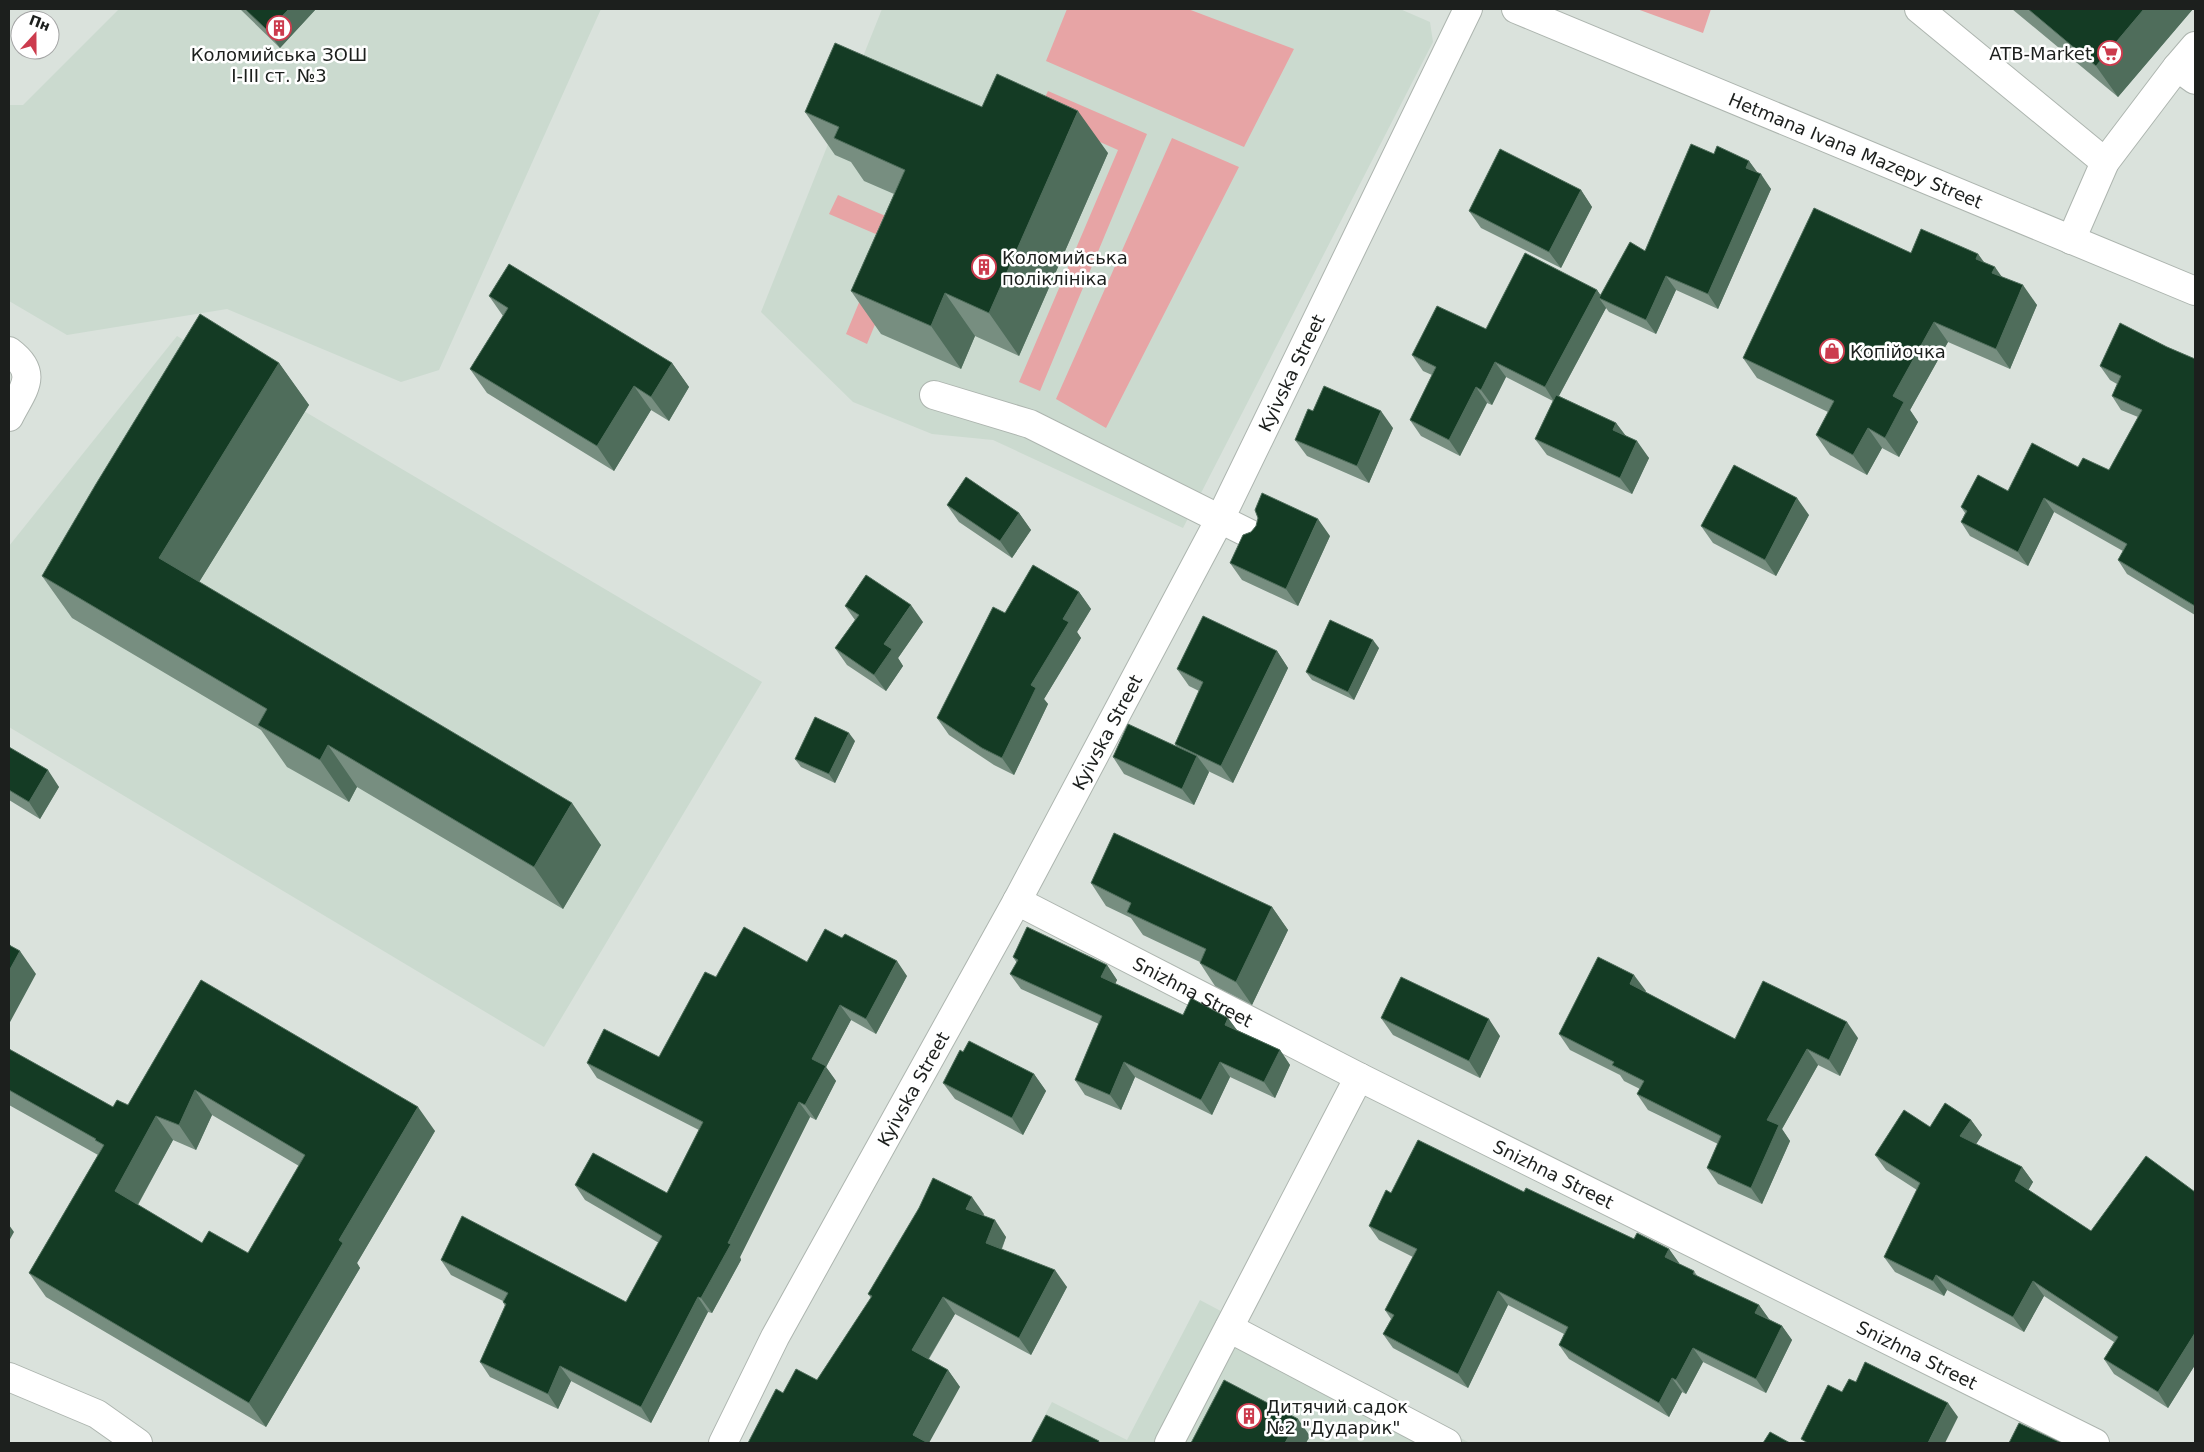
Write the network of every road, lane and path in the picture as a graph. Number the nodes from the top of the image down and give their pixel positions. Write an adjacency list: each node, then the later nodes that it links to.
1 (1468, 9): 12 (street, Kyivska Street)
2 (1516, 9): 7 (street, Hetmana Ivana Mazepy Street)
3 (1919, 9): 6 (street)
4 (2195, 46): 5 (street)
5 (2186, 74): 6 (street)
6 (2104, 162): 7 (street)
7 (2071, 240): 8 (street, Hetmana Ivana Mazepy Street)
8 (2195, 290)
9 (9, 351): 11 (street)
10 (934, 395): 12 (street)
11 (9, 417)
12 (1220, 519): 13 (street); 14 (street, Kyivska Street)
13 (1254, 536)
14 (1017, 900): 15 (street, Snizhna Street); 19 (street, Kyivska Street)
15 (1358, 1077): 16 (street); 22 (street, Snizhna Street)
16 (1229, 1328): 20 (street); 21 (street)
17 (9, 1377): 18 (street)
18 (138, 1443)
19 (722, 1443)
20 (1169, 1443)
21 (1447, 1443)
22 (2095, 1443)

